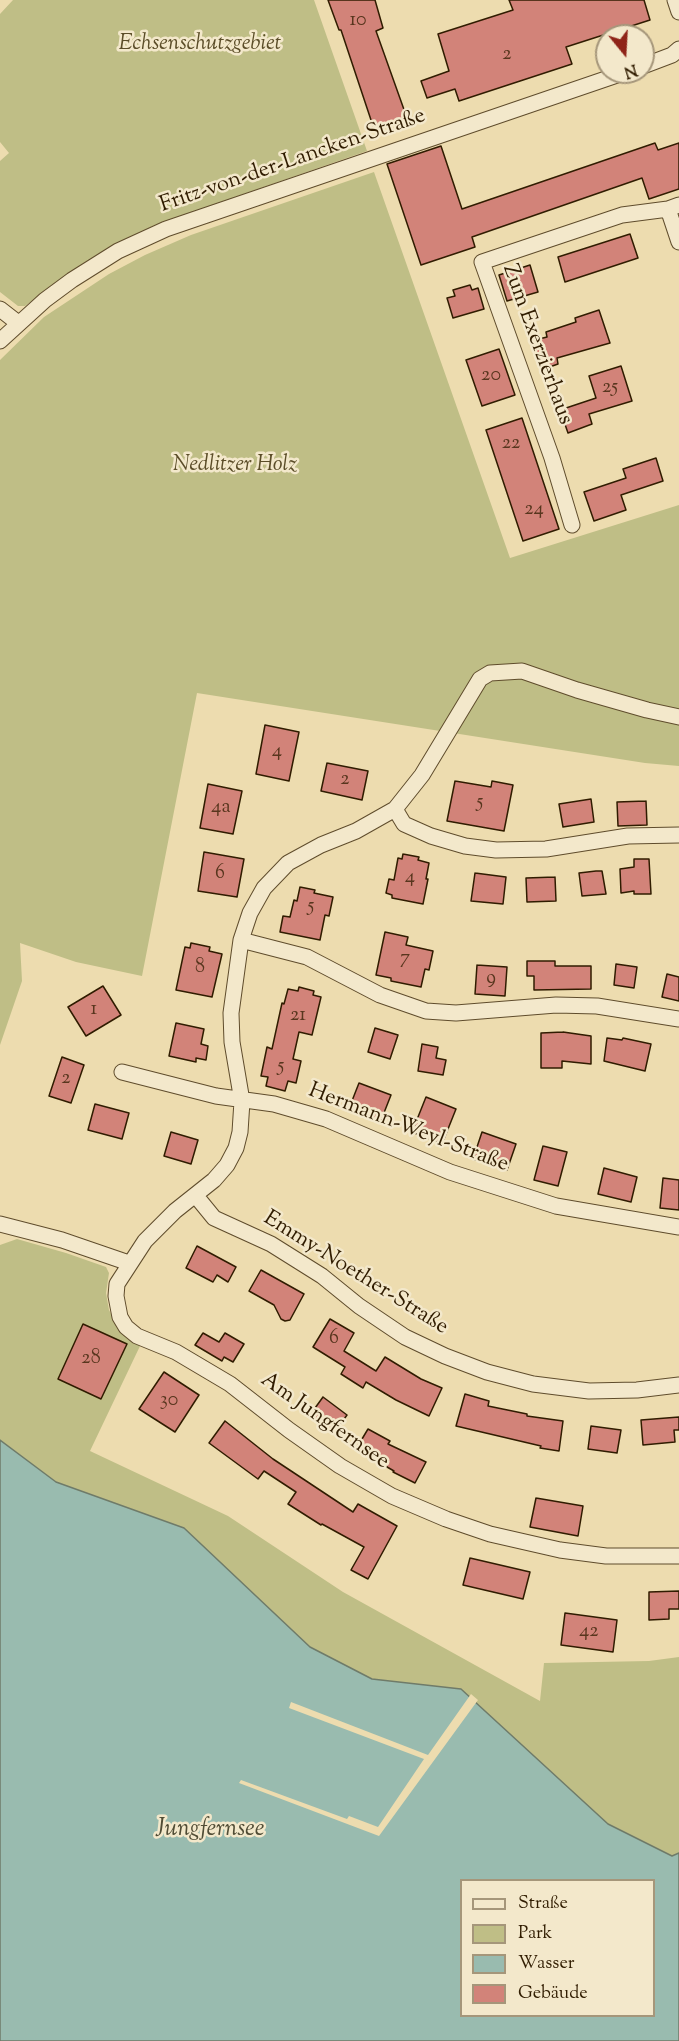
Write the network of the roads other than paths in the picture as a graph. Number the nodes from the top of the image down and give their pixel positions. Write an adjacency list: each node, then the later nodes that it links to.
1 (675, 0): 2 (street)
2 (679, 12)
3 (679, 49): 4 (street)
4 (655, 61)
5 (595, 83): 9 (street, Fritz-von-der-Lancken-Straße)
6 (673, 207): 7 (street, Zum Exerzierhaus); 11 (street, Zum Exerzierhaus)
7 (679, 242)
8 (0, 309): 9 (street)
9 (18, 323): 10 (street, Fritz-von-der-Lancken-Straße)
10 (0, 341)
11 (572, 525)
12 (679, 717): 13 (street, Am Jungfernsee)
13 (395, 810): 14 (street); 15 (street, Am Jungfernsee)
14 (679, 835)
15 (241, 939): 16 (street); 18 (street, Am Jungfernsee)
16 (679, 1020)
17 (122, 1072): 18 (street, Hermann-Weyl-Straße)
18 (242, 1101): 19 (street, Am Jungfernsee); 21 (street, Hermann-Weyl-Straße)
19 (196, 1196): 22 (street, Am Jungfernsee); 23 (street, Emmy-Noether-Straße)
20 (0, 1224): 22 (street)
21 (679, 1227)
22 (129, 1263): 24 (street, Am Jungfernsee)
23 (679, 1385)
24 (679, 1556)

